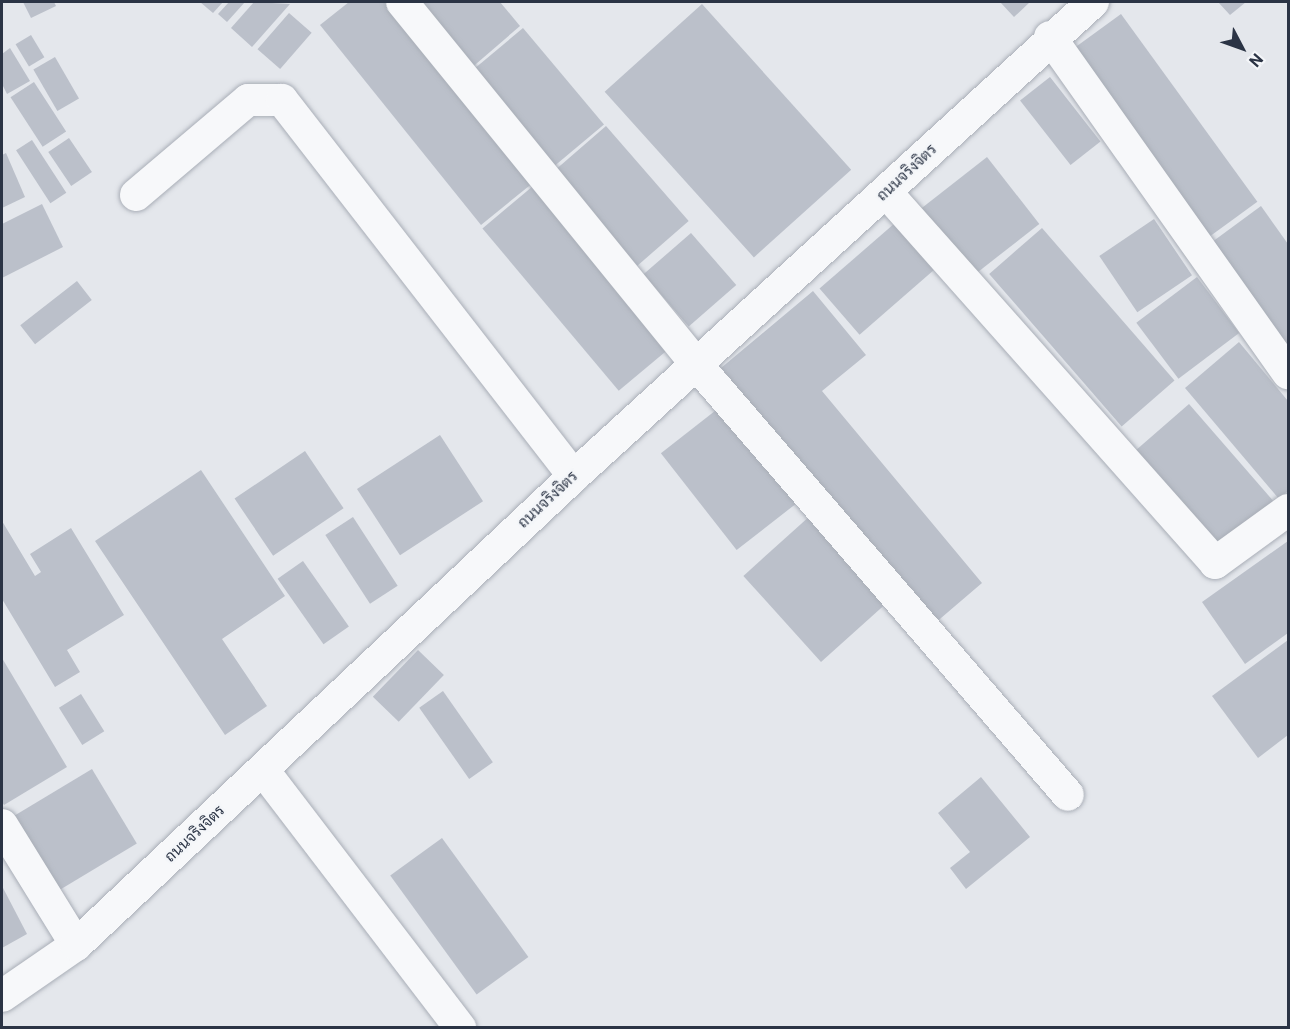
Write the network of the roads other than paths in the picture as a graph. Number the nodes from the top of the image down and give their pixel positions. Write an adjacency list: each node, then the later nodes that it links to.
1 (402, 2): 6 (street)
2 (1093, 2): 3 (street, ถนนจริงจิตร)
3 (1050, 37): 4 (street, ถนนจริงจิตร); 7 (street)
4 (886, 192): 6 (street, ถนนจริงจิตร); 9 (street)
5 (136, 195): 8 (street)
6 (696, 363): 8 (street, ถนนจริงจิตร); 11 (street)
7 (1288, 373)
8 (574, 476): 10 (street, ถนนจริงจิตร)
9 (1288, 510)
10 (263, 770): 13 (street, ถนนจริงจิตร); 15 (street)
11 (1068, 795)
12 (2, 825): 13 (street)
13 (76, 945): 14 (street, ถนนจริงจิตร)
14 (2, 996)
15 (460, 1028)

